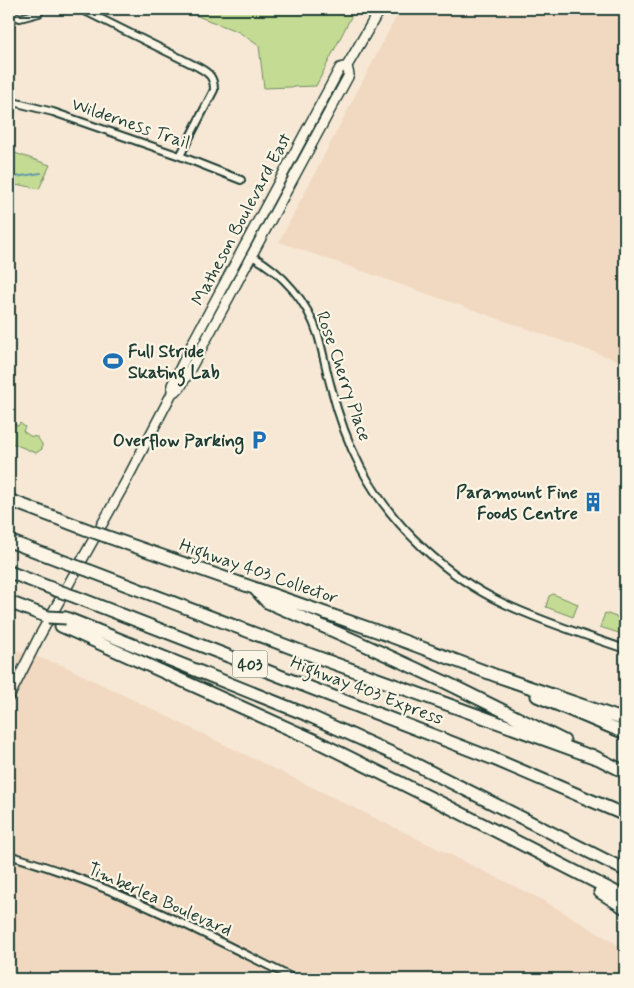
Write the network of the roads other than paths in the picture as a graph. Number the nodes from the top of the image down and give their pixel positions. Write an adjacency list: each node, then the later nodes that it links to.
1 (81, 9): 7 (street)
2 (380, 9): 5 (street, Matheson Boulevard East)
3 (39, 13): 4 (street)
4 (9, 14)
5 (347, 66): 9 (street, Matheson Boulevard East); 10 (street, Matheson Boulevard East)
6 (9, 101): 7 (street, Wilderness Trail)
7 (180, 156): 8 (street, Wilderness Trail)
8 (241, 180)
9 (252, 256): 10 (street, Matheson Boulevard East); 17 (street, Rose Cherry Place)
10 (172, 393): 19 (street, Matheson Boulevard East)
11 (9, 500): 14 (highway, Highway 403 Collector, bridge)
12 (9, 541): 22 (highway, Highway 403 Express / 403, bridge)
13 (9, 572): 24 (highway, Highway 403 Express / 403, bridge)
14 (255, 589): 18 (highway, Highway 403 Collector); 22 (highway)
15 (9, 602): 16 (highway, bridge)
16 (63, 622): 26 (highway); 27 (highway)
17 (625, 649)
18 (497, 676): 20 (highway); 21 (highway)
19 (9, 697)
20 (625, 720)
21 (625, 733)
22 (596, 758): 23 (highway, 403)
23 (625, 772)
24 (625, 815)
25 (9, 855): 30 (street, Timberlea Boulevard)
26 (542, 856): 28 (highway); 29 (highway)
27 (625, 870)
28 (625, 897)
29 (625, 908)
30 (295, 979)

